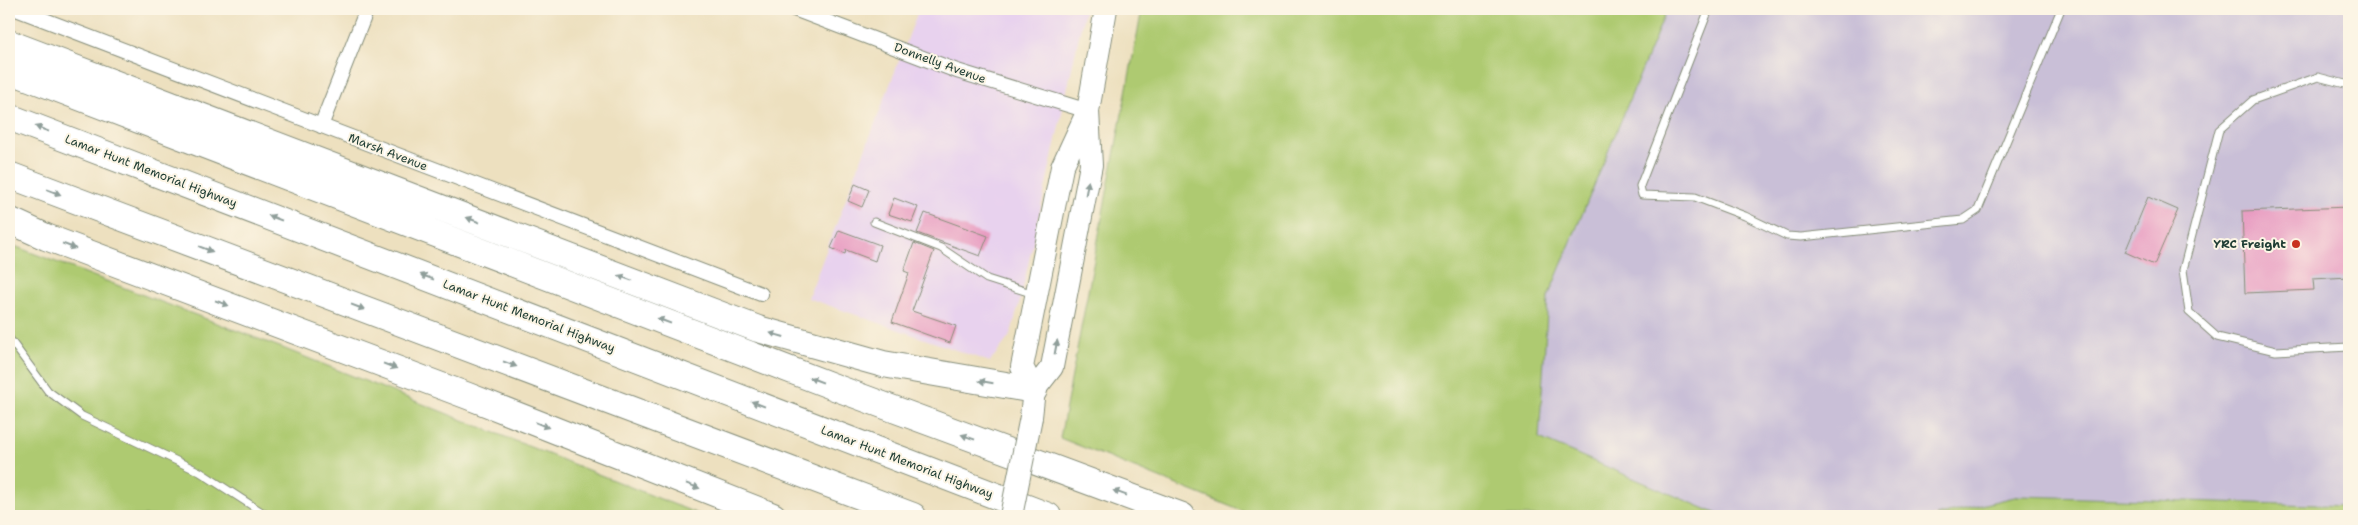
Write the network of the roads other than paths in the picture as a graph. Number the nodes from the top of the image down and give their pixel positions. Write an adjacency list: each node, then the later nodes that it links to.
1 (16, 9): 12 (street, Marsh Avenue)
2 (367, 9): 12 (street)
3 (794, 9): 10 (street, Donnelly Avenue)
4 (1106, 9): 10 (main road)
5 (1709, 9): 6 (lane)
6 (2062, 9)
7 (9, 43): 20 (highway, one-way to 7)
8 (9, 70): 26 (highway, one-way to 8)
9 (2349, 86): 19 (lane)
10 (1088, 111): 17 (main road); 20 (main road, one-way to 10)
11 (9, 117): 25 (highway, Lamar Hunt Memorial Highway, one-way to 11)
12 (321, 126): 16 (street, Marsh Avenue)
13 (9, 174): 23 (highway, one-way to 23)
14 (9, 220): 22 (highway, one-way to 22)
15 (874, 222): 17 (lane)
16 (761, 294)
17 (1037, 295): 20 (main road)
18 (9, 338): 21 (lane)
19 (2349, 347)
20 (1034, 390): 24 (main road, bridge)
21 (268, 516)
22 (773, 516)
23 (913, 516)
24 (1011, 516)
25 (1048, 516)
26 (1182, 516)

